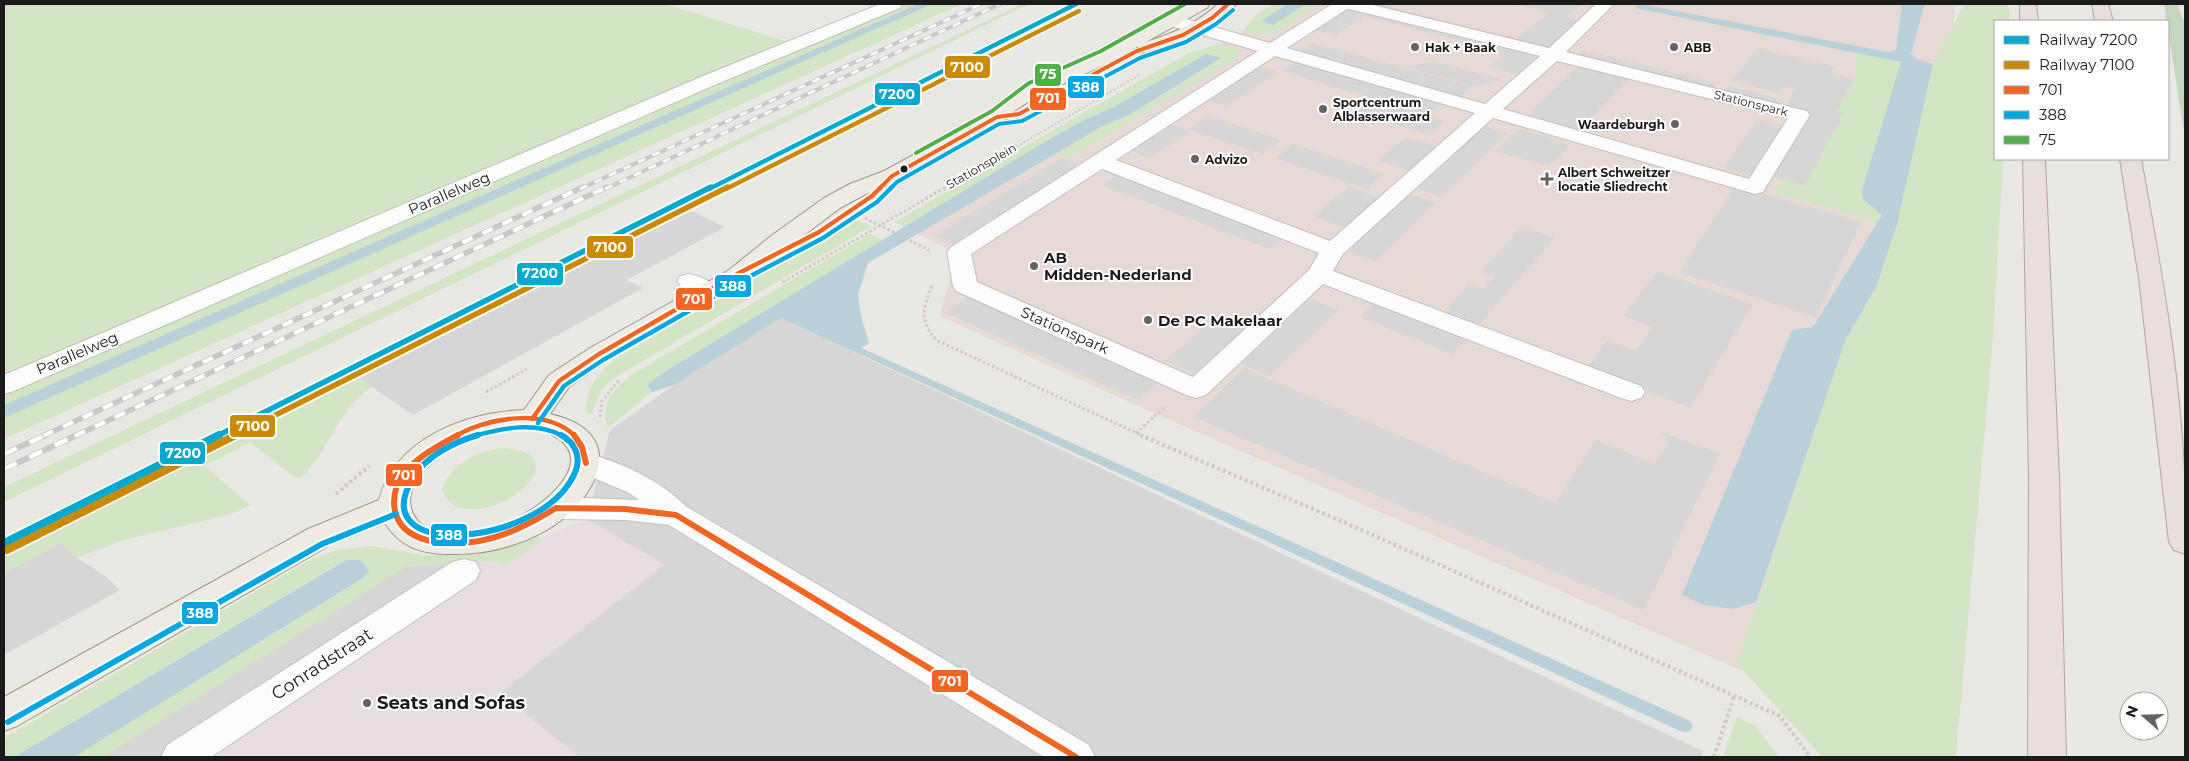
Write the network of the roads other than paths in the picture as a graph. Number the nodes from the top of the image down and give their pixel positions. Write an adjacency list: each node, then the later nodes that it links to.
1 (894, 4): 22 (street, Parallelweg)
2 (1201, 4): 9 (main road)
3 (1228, 4): 12 (main road)
4 (1343, 4): 13 (street, Stationspark)
5 (1348, 4): 14 (street, Stationspark)
6 (1606, 4): 14 (street, Stationspark)
7 (2028, 4): 10 (highway)
8 (2100, 4): 11 (highway)
9 (1170, 20): 12 (street, Stationspark); 16 (main road)
10 (2029, 20)
11 (2104, 20)
12 (1197, 28): 13 (street, Stationspark); 16 (main road)
13 (1274, 49): 15 (street, Stationspark); 19 (street, Stationspark)
14 (1552, 55): 15 (street, Stationspark); 15 (street, Stationspark)
15 (1488, 112): 20 (street, Stationspark)
16 (998, 117): 24 (main road)
17 (2034, 160): 34 (highway)
18 (2130, 160): 29 (highway)
19 (1099, 161): 20 (street); 21 (street, Stationspark)
20 (1333, 250): 21 (street, Stationspark)
21 (1319, 274): 23 (street)
22 (4, 385)
23 (1631, 392)
24 (532, 419): 25 (main road); 26 (main road)
25 (586, 463): 27 (main road); 28 (street)
26 (393, 507): 27 (main road); 31 (main road)
27 (556, 508): 28 (street)
28 (676, 515): 33 (street)
29 (2185, 542)
30 (464, 571): 32 (street, Conradstraat)
31 (4, 715)
32 (180, 757)
33 (1076, 757)
34 (2047, 757)

